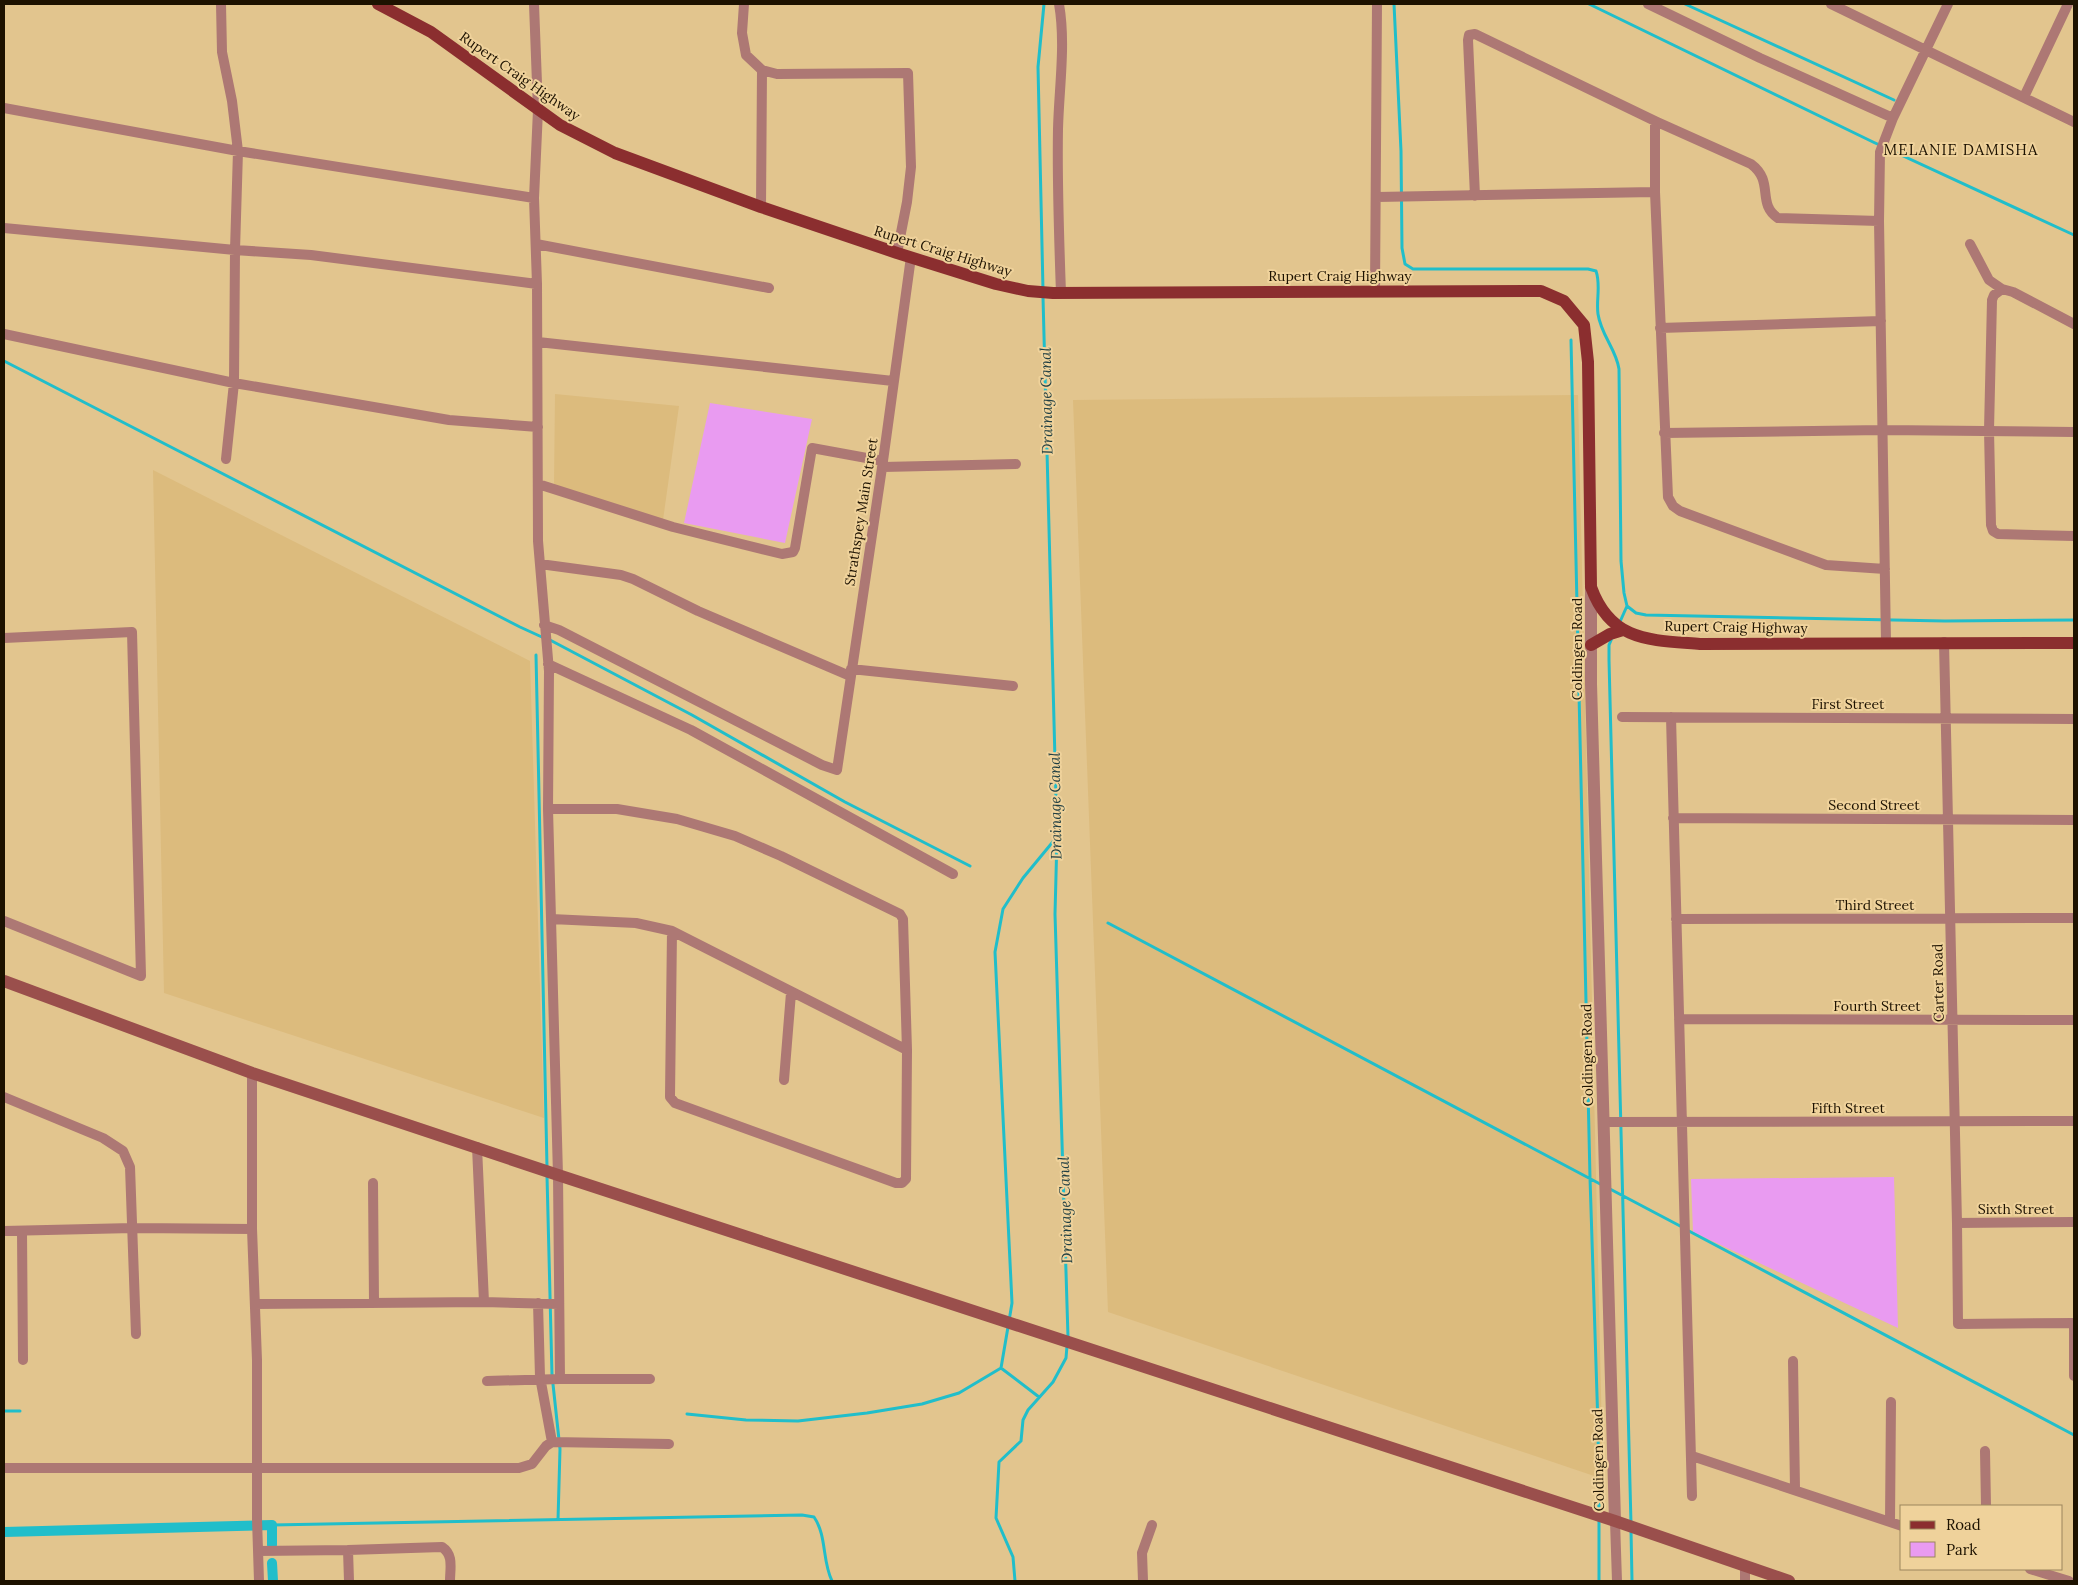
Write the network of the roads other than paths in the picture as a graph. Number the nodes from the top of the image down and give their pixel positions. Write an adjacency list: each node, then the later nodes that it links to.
1 (221, 4): 19 (street)
2 (534, 4): 15 (street)
3 (744, 4): 12 (street)
4 (1059, 4): 36 (street)
5 (1377, 4): 22 (street)
6 (1648, 4): 16 (street)
7 (1830, 4): 11 (street)
8 (1948, 4): 11 (street)
9 (2068, 4): 13 (street)
10 (384, 5): 15 (main road, Rupert Craig Highway)
11 (1926, 51): 13 (street); 16 (street)
12 (762, 70): 24 (street); 30 (street)
13 (2024, 98): 18 (street)
14 (4, 108): 19 (street)
15 (538, 110): 23 (street); 24 (main road, Rupert Craig Highway)
16 (1893, 118): 25 (street)
17 (1655, 121): 20 (street); 21 (street); 25 (street)
18 (2074, 122)
19 (238, 151): 23 (street); 29 (street)
20 (1655, 192): 21 (street); 39 (street)
21 (1475, 196): 22 (street)
22 (1377, 197): 35 (street)
23 (534, 198): 27 (street)
24 (762, 207): 30 (main road, Rupert Craig Highway)
25 (1879, 220): 37 (street)
26 (4, 228): 29 (street)
27 (536, 244): 32 (street); 33 (street)
28 (1970, 244): 34 (street)
29 (235, 250): 32 (street); 43 (street)
30 (897, 253): 31 (main road, Rupert Craig Highway)
31 (911, 257): 36 (main road, Rupert Craig Highway); 42 (street, Strathspey Main Street)
32 (537, 284): 41 (street)
33 (769, 288)
34 (2002, 288): 38 (street); 46 (street)
35 (1376, 291): 36 (main road, Rupert Craig Highway); 56 (main road, Rupert Craig Highway)
36 (1057, 293)
37 (1881, 320): 39 (street); 45 (street)
38 (2074, 324)
39 (1660, 328): 48 (street)
40 (4, 334): 43 (street)
41 (538, 342): 42 (street); 44 (street)
42 (893, 381): 50 (street, Strathspey Main Street)
43 (234, 383): 44 (street); 49 (street)
44 (538, 427): 52 (street)
45 (1882, 430): 46 (street); 48 (street); 55 (street)
46 (1990, 430): 47 (street); 53 (street)
47 (2074, 432)
48 (1664, 433): 55 (street)
49 (226, 459)
50 (883, 464): 51 (street); 52 (street); 65 (street, Strathspey Main Street)
51 (1016, 464)
52 (538, 484): 54 (street)
53 (2074, 536)
54 (540, 564): 57 (street); 65 (street)
55 (1886, 568): 60 (street)
56 (1592, 587): 58 (main road, Rupert Craig Highway); 63 (street, Coldingen Road)
57 (544, 625): 64 (street); 65 (street, Strathspey Main Street)
58 (1623, 630): 60 (main road, Rupert Craig Highway); 63 (main road)
59 (4, 638): 80 (street)
60 (1886, 642): 61 (main road, Rupert Craig Highway)
61 (1944, 642): 62 (main road, Rupert Craig Highway); 69 (street, Carter Road)
62 (2074, 643)
63 (1591, 645): 91 (street, Coldingen Road)
64 (548, 664): 71 (street); 75 (street)
65 (851, 673): 66 (street)
66 (1012, 686)
67 (1622, 717): 68 (street, First Street)
68 (1670, 717): 69 (street, First Street); 72 (street)
69 (1946, 718): 70 (street, First Street); 73 (street, Carter Road)
70 (2074, 719)
71 (548, 809): 76 (street); 87 (street)
72 (1673, 818): 73 (street, Second Street); 79 (street)
73 (1948, 819): 74 (street, Second Street); 77 (street, Carter Road)
74 (2074, 820)
75 (953, 874)
76 (551, 918): 81 (street); 96 (street)
77 (1950, 918): 78 (street, Third Street); 79 (street, Third Street); 85 (street, Carter Road)
78 (2074, 918)
79 (1676, 919): 84 (street)
80 (4, 921)
81 (672, 931): 83 (street); 87 (street)
82 (4, 981): 88 (main road)
83 (791, 992): 87 (street); 89 (street)
84 (1679, 1019): 85 (street, Fourth Street); 92 (street)
85 (1953, 1020): 86 (street, Fourth Street); 93 (street, Carter Road)
86 (2074, 1020)
87 (907, 1050)
88 (252, 1073): 95 (main road); 101 (street)
89 (784, 1080)
90 (4, 1098): 100 (street)
91 (1613, 1122): 92 (street, Fifth Street); 128 (street, Coldingen Road)
92 (1682, 1122): 93 (street, Fifth Street); 122 (street)
93 (1955, 1122): 94 (street, Fifth Street); 99 (street, Carter Road)
94 (2074, 1122)
95 (477, 1147): 96 (main road); 105 (street)
96 (558, 1175): 108 (street); 128 (main road)
97 (373, 1183): 104 (street)
98 (2074, 1222): 99 (street, Sixth Street)
99 (1957, 1223): 109 (street, Carter Road)
100 (133, 1228): 101 (street); 103 (street); 110 (street)
101 (252, 1229): 107 (street)
102 (4, 1231): 103 (street)
103 (22, 1232): 111 (street)
104 (374, 1302): 105 (street); 107 (street)
105 (484, 1302): 106 (street)
106 (538, 1303): 108 (street); 116 (street)
107 (255, 1304): 123 (street)
108 (559, 1304): 114 (street)
109 (2074, 1323): 113 (street)
110 (136, 1334)
111 (24, 1360)
112 (1793, 1361): 125 (street)
113 (2074, 1376)
114 (560, 1379): 115 (street); 116 (street)
115 (650, 1379)
116 (541, 1380): 117 (street); 119 (street)
117 (487, 1381)
118 (1891, 1402): 129 (street)
119 (552, 1442): 120 (street); 123 (street)
120 (669, 1444)
121 (1985, 1451): 127 (street)
122 (1692, 1456): 125 (street); 126 (street)
123 (257, 1467): 124 (street); 133 (street)
124 (4, 1468)
125 (1795, 1488): 129 (street)
126 (1692, 1496)
127 (1986, 1505)
128 (1614, 1521): 134 (main road); 140 (street)
129 (1890, 1521): 131 (street)
130 (1152, 1525): 139 (street)
131 (1900, 1525)
132 (348, 1550): 133 (street); 137 (street); 138 (street)
133 (258, 1551): 136 (street)
134 (1745, 1566): 141 (street); 142 (main road)
135 (2033, 1570): 143 (street)
136 (259, 1581)
137 (349, 1581)
138 (450, 1581)
139 (1143, 1581)
140 (1616, 1581)
141 (1745, 1581)
142 (1789, 1581)
143 (2069, 1581)

